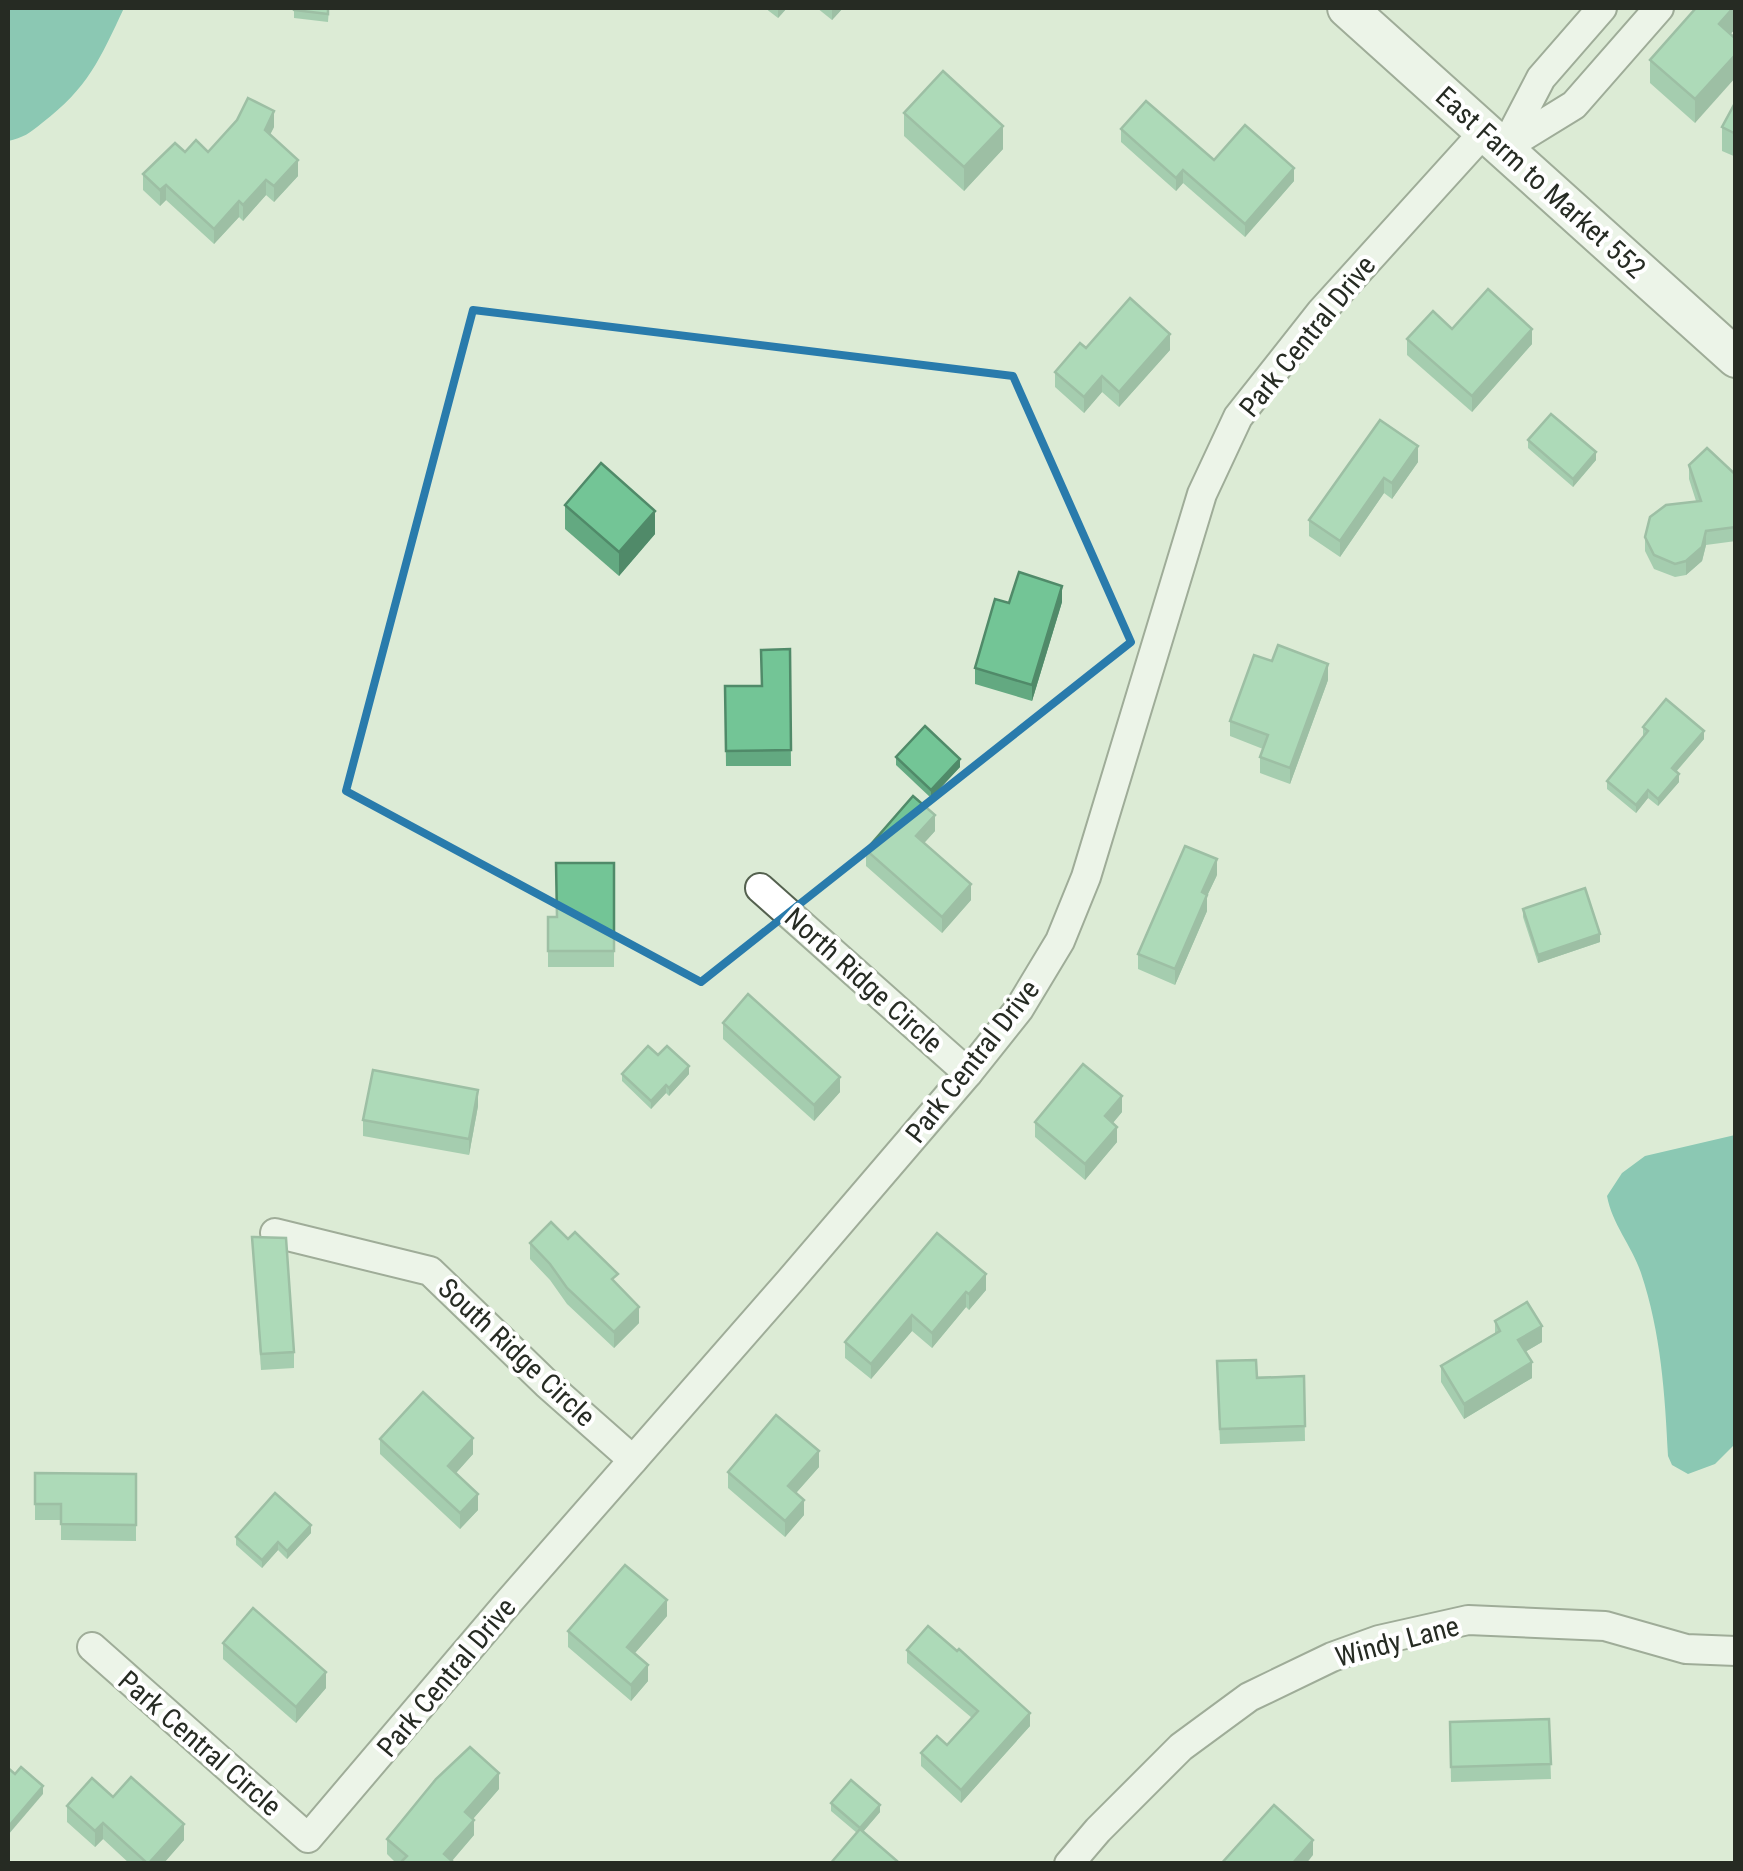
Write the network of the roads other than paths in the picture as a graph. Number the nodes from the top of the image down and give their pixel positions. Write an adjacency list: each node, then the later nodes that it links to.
1 (1347, 8): 4 (main road, East Farm to Market 552)
2 (1602, 8): 4 (street)
3 (1659, 8): 4 (street)
4 (1495, 140): 5 (main road, East Farm to Market 552); 7 (street, Park Central Drive)
5 (1736, 358)
6 (760, 888): 7 (street, North Ridge Circle)
7 (968, 1073): 9 (street, Park Central Drive)
8 (276, 1233): 9 (street, South Ridge Circle)
9 (634, 1460): 12 (street, Park Central Drive)
10 (92, 1647): 12 (street, Park Central Circle)
11 (1736, 1651): 13 (street, Windy Lane)
12 (308, 1838)
13 (1070, 1864)

